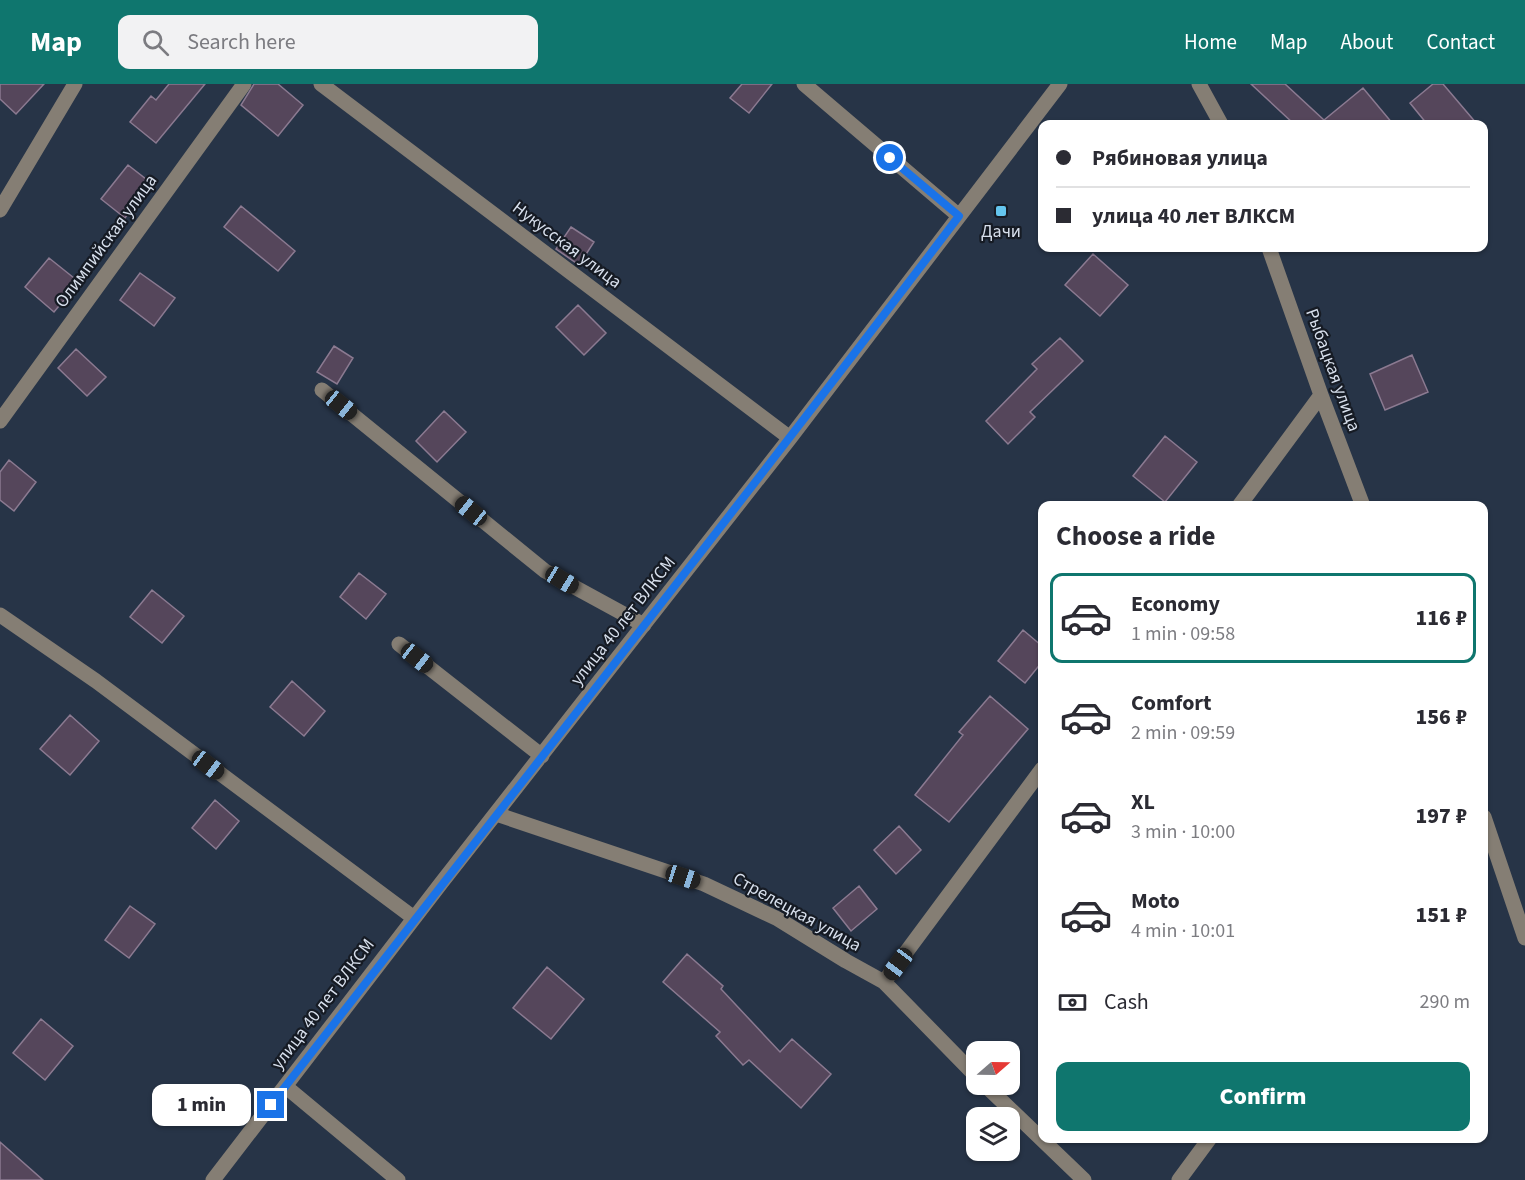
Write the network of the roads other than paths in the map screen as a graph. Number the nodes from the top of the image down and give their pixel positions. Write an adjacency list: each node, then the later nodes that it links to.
1 (75, 84): 8 (street)
2 (244, 84): 13 (street, Олимпийская улица)
3 (321, 84): 14 (street, Нукусская улица)
4 (804, 84): 9 (street)
5 (1060, 84): 9 (street, улица 40 лет ВЛКСМ)
6 (1199, 84): 7 (street)
7 (1219, 120)
8 (0, 210)
9 (959, 216): 14 (street, улица 40 лет ВЛКСМ)
10 (1270, 252): 12 (street, Рыбацкая улица)
11 (322, 390): 18 (street)
12 (1321, 395): 15 (street); 16 (street, Рыбацкая улица)
13 (0, 421)
14 (790, 438): 18 (street, улица 40 лет ВЛКСМ)
15 (1243, 501)
16 (1361, 501)
17 (0, 615): 24 (street)
18 (644, 625): 20 (street, улица 40 лет ВЛКСМ)
19 (399, 644): 20 (street)
20 (542, 756): 22 (street, улица 40 лет ВЛКСМ)
21 (1038, 774): 26 (street)
22 (496, 814): 24 (street, улица 40 лет ВЛКСМ); 26 (street, Стрелецкая улица)
23 (1488, 829): 25 (street)
24 (414, 918): 28 (street, улица 40 лет ВЛКСМ)
25 (1525, 938)
26 (884, 982): 27 (street, Стрелецкая улица)
27 (966, 1067)
28 (285, 1086): 33 (street, улица 40 лет ВЛКСМ); 34 (street)
29 (995, 1095): 30 (street)
30 (1038, 1136)
31 (1045, 1143): 35 (street)
32 (1206, 1143): 36 (street)
33 (213, 1180)
34 (398, 1180)
35 (1084, 1180)
36 (1179, 1180)

